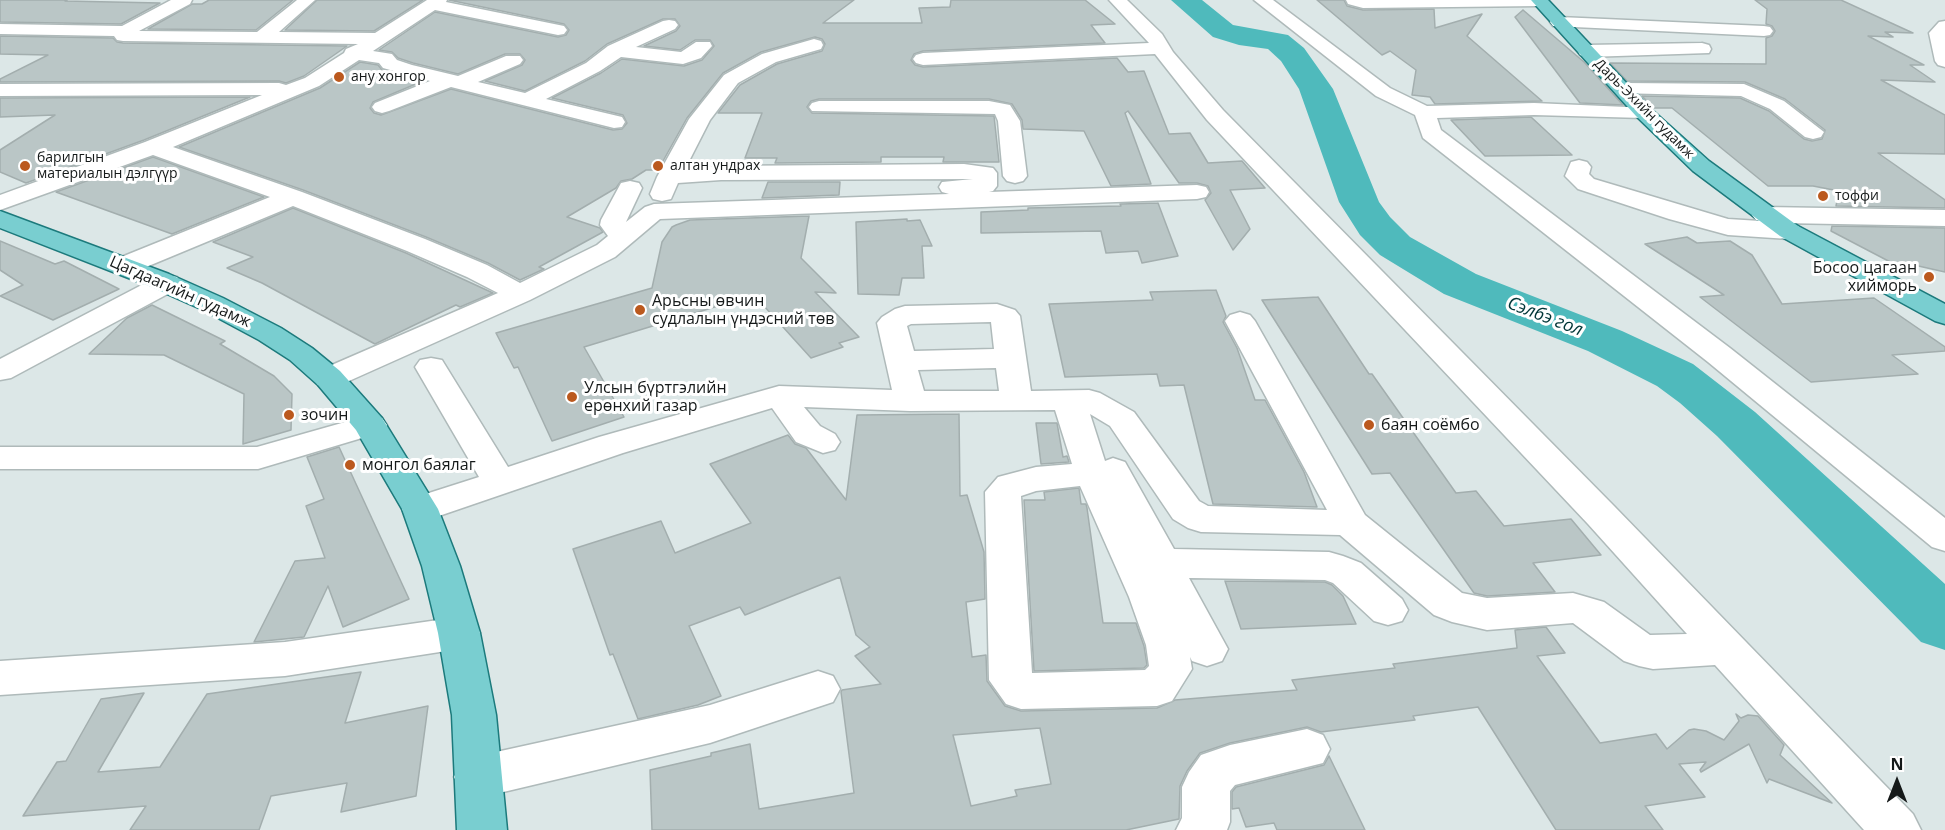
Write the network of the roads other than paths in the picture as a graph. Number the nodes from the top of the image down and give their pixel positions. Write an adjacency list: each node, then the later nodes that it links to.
1 (184, 0): 15 (street)
2 (307, 0): 17 (street)
3 (1262, 0): 38 (street)
4 (1354, 0): 6 (street)
5 (1114, 1): 21 (street)
6 (1539, 1): 9 (main road, Дарь-Эхийн гудамж)
7 (436, 2): 14 (street); 18 (street)
8 (1636, 7): 12 (street)
9 (1559, 22): 12 (street); 24 (main road, Дарь-Эхийн гудамж)
10 (669, 25): 23 (street)
11 (1945, 26): 28 (street)
12 (1669, 27): 16 (street)
13 (0, 29): 15 (street)
14 (558, 30)
15 (125, 31): 17 (street)
16 (1764, 31)
17 (261, 37): 18 (street)
18 (376, 39): 25 (street)
19 (814, 45): 29 (street)
20 (703, 46): 23 (street)
21 (1162, 48): 26 (street); 83 (street)
22 (1732, 48): 24 (street)
23 (617, 51): 35 (street)
24 (1587, 51): 33 (main road, Дарь-Эхийн гудамж)
25 (354, 53): 31 (street); 32 (street)
26 (923, 59)
27 (513, 60): 31 (street)
28 (1945, 61)
29 (742, 71): 30 (street); 46 (street)
30 (777, 75)
31 (455, 81): 35 (street); 36 (street)
32 (296, 88): 34 (street); 42 (street)
33 (1623, 89): 39 (main road, Дарь-Эхийн гудамж); 41 (street)
34 (0, 90)
35 (526, 100): 40 (street)
36 (382, 107)
37 (819, 107): 45 (street)
38 (1424, 112): 39 (street); 79 (street)
39 (1643, 112): 53 (main road, Дарь-Эхийн гудамж)
40 (614, 122)
41 (1813, 132)
42 (153, 147): 50 (street); 51 (street)
43 (1579, 167): 56 (street)
44 (985, 173): 45 (street); 46 (street); 52 (street)
45 (1015, 176): 47 (street)
46 (669, 177): 52 (street)
47 (1060, 177)
48 (630, 188): 57 (street)
49 (1197, 192): 52 (street)
50 (293, 197): 58 (street); 60 (street)
51 (0, 203)
52 (656, 208): 57 (street)
53 (1765, 215): 54 (street); 56 (main road, Дарь-Эхийн гудамж)
54 (1945, 218)
55 (0, 219): 58 (main road, Цагдаагийн гудамж)
56 (1789, 231): 61 (main road, Дарь-Эхийн гудамж)
57 (622, 238): 60 (street)
58 (124, 266): 59 (main road, Цагдаагийн гудамж)
59 (167, 284): 66 (street); 67 (main road, Цагдаагийн гудамж)
60 (520, 294): 67 (street)
61 (1939, 310)
62 (1240, 321): 78 (street)
63 (1010, 358): 64 (street); 64 (street); 71 (street)
64 (902, 360): 70 (street)
65 (431, 367): 76 (street)
66 (0, 371)
67 (329, 378): 72 (main road, Цагдаагийн гудамж)
68 (779, 396): 70 (street); 73 (street); 76 (street)
69 (1069, 400): 71 (street); 75 (street); 78 (street)
70 (910, 401): 71 (street)
71 (1016, 401)
72 (370, 425): 74 (street); 77 (main road, Цагдаагийн гудамж)
73 (823, 442)
74 (0, 459)
75 (1090, 467): 75 (street); 80 (street)
76 (500, 482): 77 (street)
77 (420, 508): 82 (main road, Цагдаагийн гудамж)
78 (1347, 520): 83 (street)
79 (1945, 538)
80 (1162, 562): 81 (street); 84 (street)
81 (1388, 610)
82 (459, 633): 85 (street); 88 (main road, Цагдаагийн гудамж)
83 (1725, 648): 91 (street)
84 (1207, 649)
85 (0, 678)
86 (818, 689): 88 (street)
87 (1307, 749): 90 (street)
88 (478, 777): 89 (main road, Цагдаагийн гудамж)
89 (482, 830)
90 (1201, 830)
91 (1896, 830)

